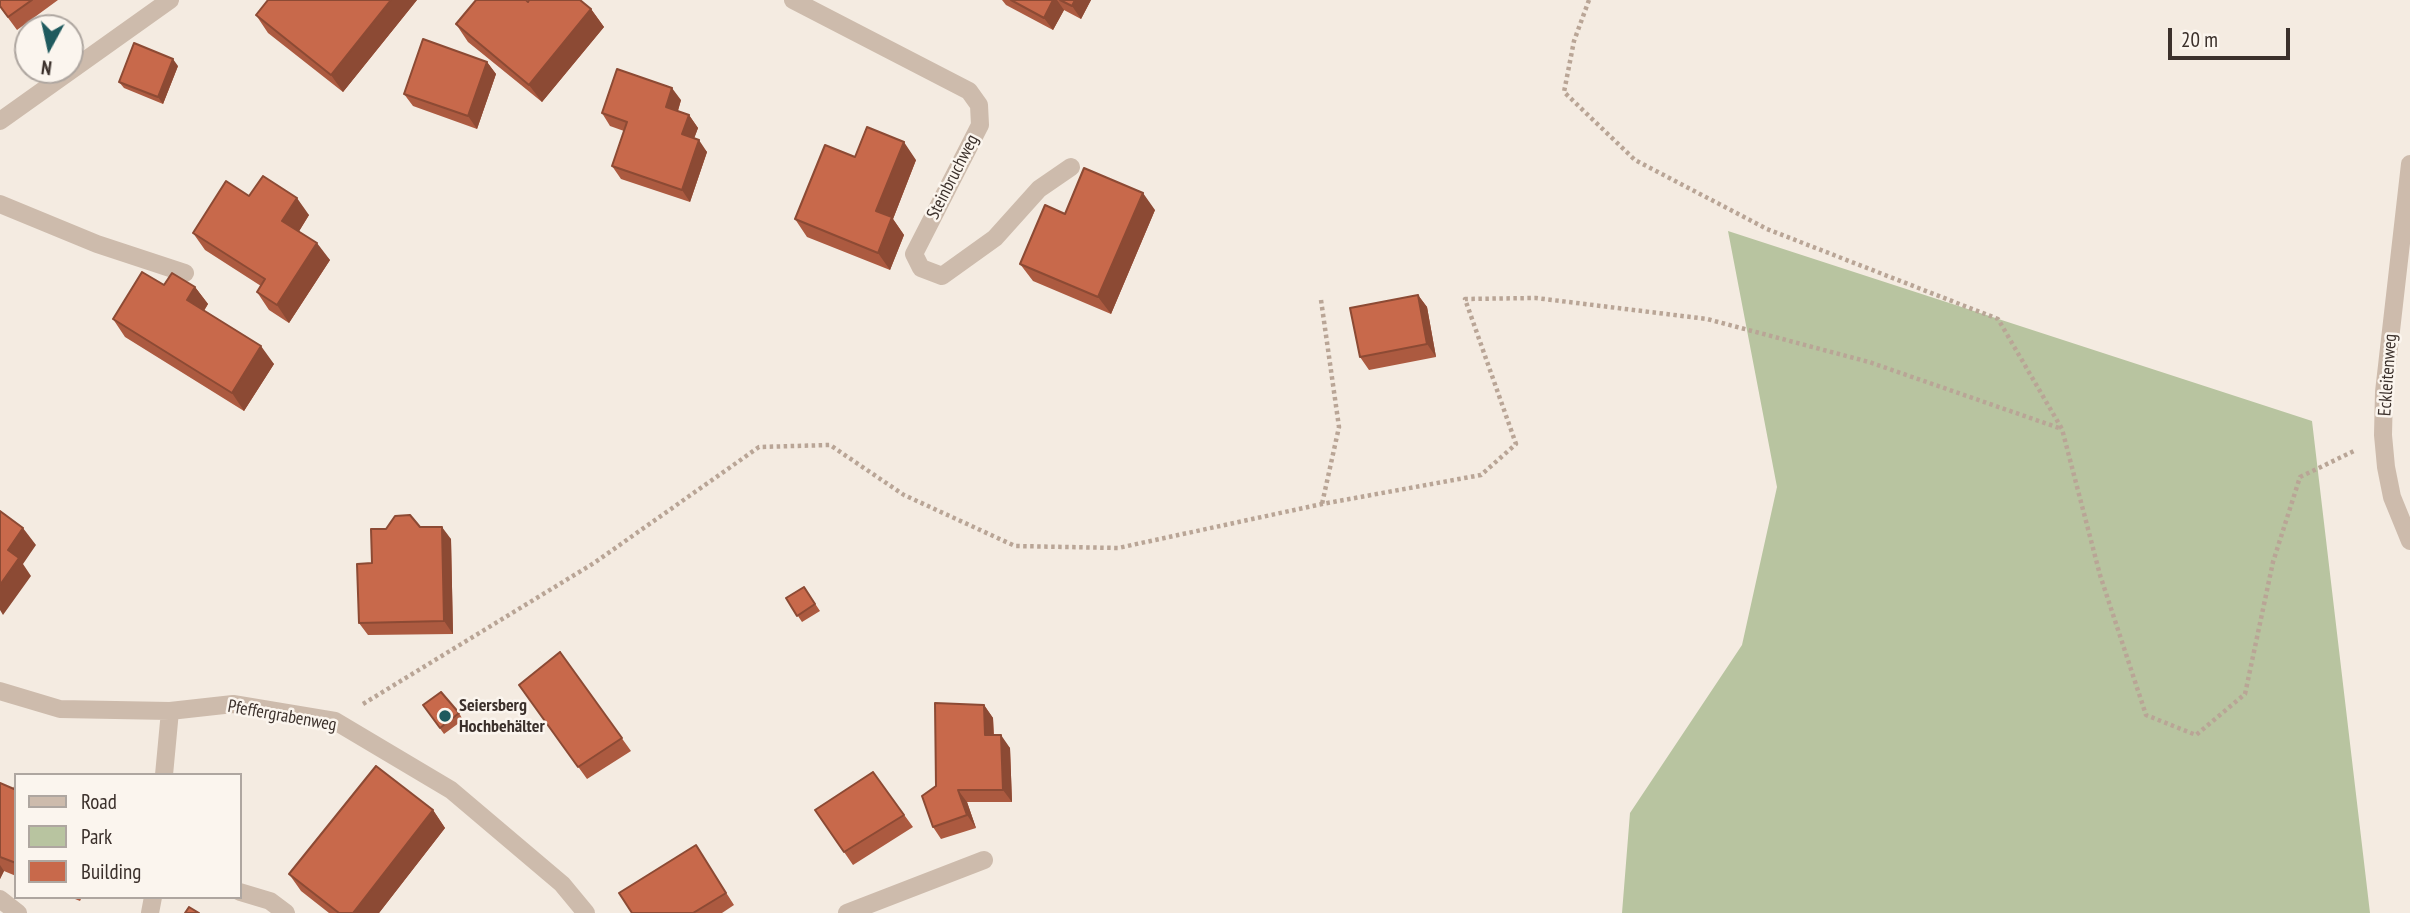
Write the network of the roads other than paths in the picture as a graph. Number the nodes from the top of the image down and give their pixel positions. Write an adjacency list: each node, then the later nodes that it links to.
1 (170, 0): 3 (street)
2 (793, 0): 5 (street, Steinbruchweg)
3 (0, 121)
4 (2410, 164): 8 (street, Eckleitenweg)
5 (1071, 167)
6 (0, 204): 7 (street)
7 (185, 273)
8 (2410, 541)
9 (0, 691): 10 (street, Pfeffergrabenweg)
10 (170, 711): 11 (street); 17 (street, Pfeffergrabenweg)
11 (164, 773)
12 (984, 860): 18 (street)
13 (242, 893): 16 (street)
14 (0, 900): 15 (street)
15 (18, 913)
16 (286, 913)
17 (586, 913)
18 (847, 913)

